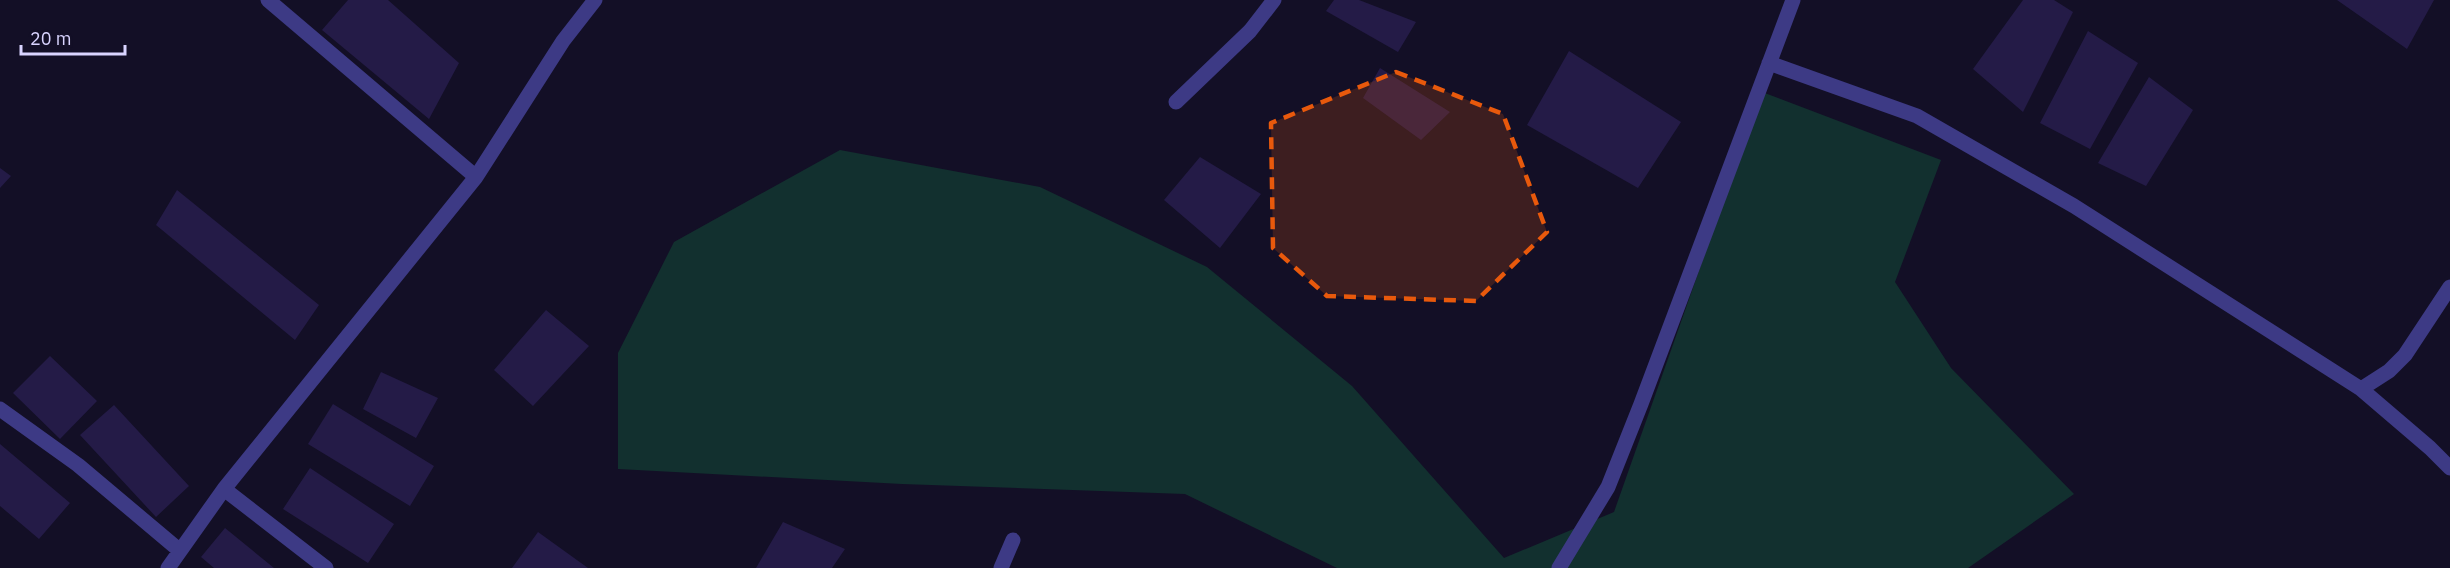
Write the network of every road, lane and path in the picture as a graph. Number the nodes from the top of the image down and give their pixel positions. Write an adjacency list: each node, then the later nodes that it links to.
1 (268, 0): 7 (street)
2 (595, 0): 7 (street)
3 (1274, 0): 6 (street)
4 (1792, 0): 5 (street)
5 (1769, 63): 9 (street); 18 (street)
6 (1176, 102)
7 (476, 177): 12 (street)
8 (2450, 287): 9 (street)
9 (2361, 389): 11 (street)
10 (0, 409): 14 (street)
11 (2450, 468)
12 (224, 489): 14 (street); 16 (street)
13 (1013, 540): 17 (street)
14 (179, 550): 15 (street)
15 (168, 568)
16 (326, 568)
17 (1001, 568)
18 (1559, 568)

